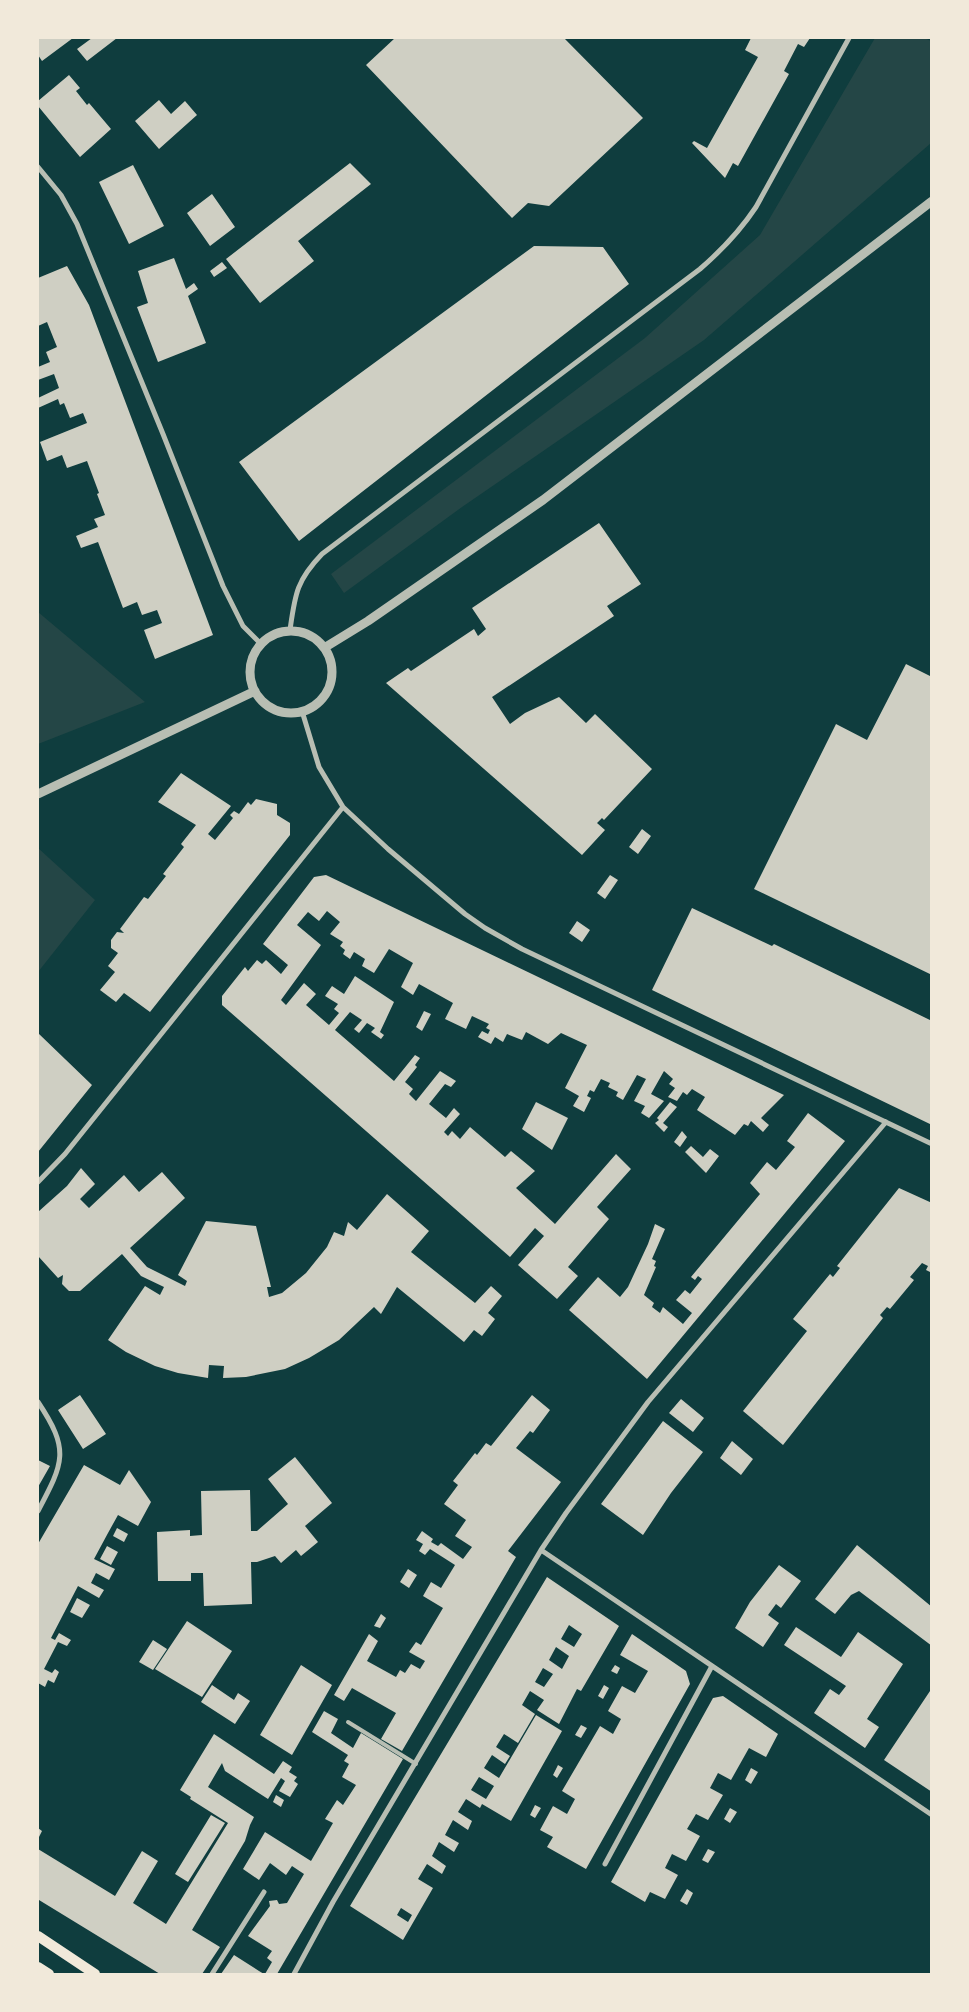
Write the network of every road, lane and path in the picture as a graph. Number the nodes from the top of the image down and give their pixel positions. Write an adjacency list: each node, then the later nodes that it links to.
1 (849, 38): 4 (street)
2 (38, 167): 5 (street)
3 (932, 201): 6 (street)
4 (290, 630): 5 (street); 6 (street)
5 (261, 644): 7 (street)
6 (324, 648): 8 (street)
7 (255, 691): 8 (street); 9 (street)
8 (302, 711): 10 (street)
9 (38, 794)
10 (343, 807): 11 (street); 13 (street)
11 (886, 1122): 12 (street); 16 (street)
12 (932, 1144)
13 (38, 1182)
14 (38, 1402): 15 (street)
15 (38, 1511)
16 (541, 1550): 17 (street); 19 (street)
17 (712, 1666): 20 (street); 21 (street)
18 (348, 1722): 19 (lane)
19 (416, 1764): 28 (street)
20 (932, 1815)
21 (605, 1864)
22 (264, 1892): 27 (street)
23 (38, 1936): 26 (main road)
24 (38, 1967): 25 (main road)
25 (49, 1974)
26 (95, 1974)
27 (212, 1974)
28 (294, 1974)

